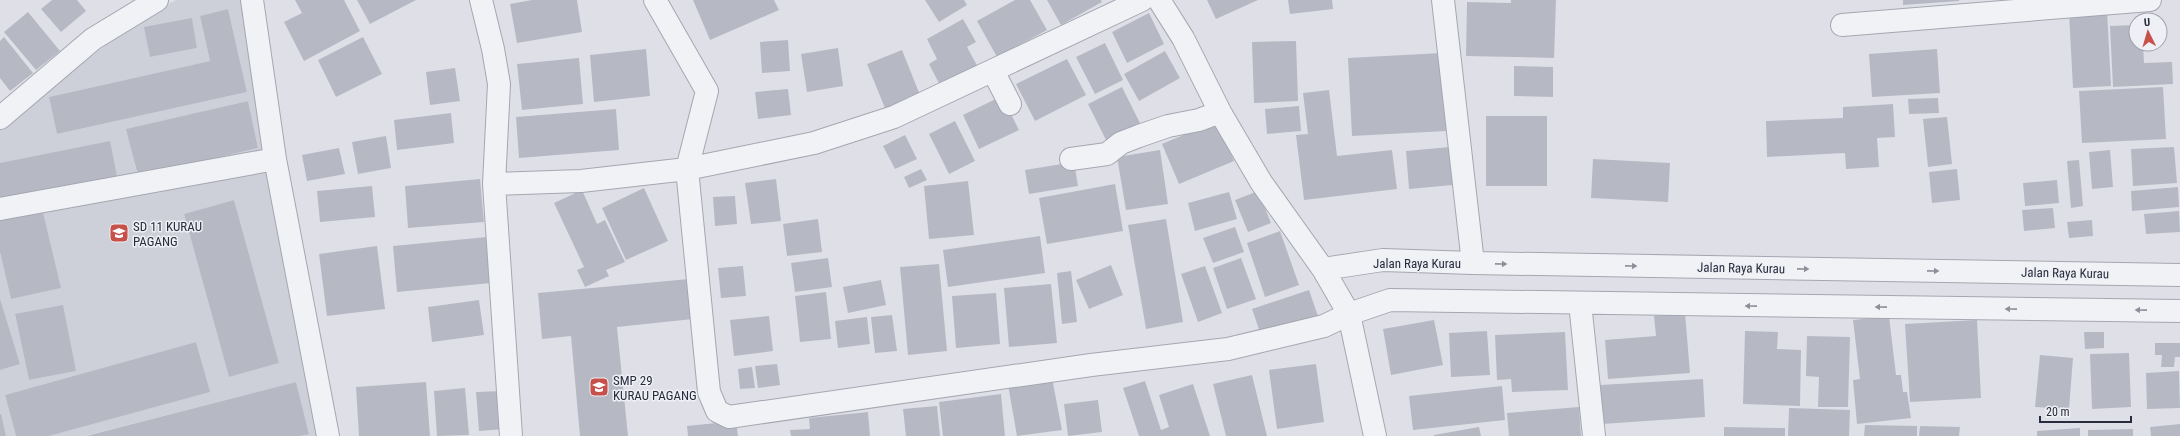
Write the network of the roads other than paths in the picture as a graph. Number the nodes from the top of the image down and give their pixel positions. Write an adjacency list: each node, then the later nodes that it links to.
1 (157, 0): 13 (street)
2 (252, 0): 14 (street)
3 (481, 0): 17 (street)
4 (655, 0): 16 (street)
5 (1142, 0): 10 (street)
6 (1158, 0): 12 (street)
7 (1443, 0): 19 (street)
8 (2150, 0): 9 (street)
9 (1842, 25)
10 (993, 71): 11 (street); 16 (street)
11 (1010, 104)
12 (1220, 112): 15 (street); 20 (street)
13 (0, 118)
14 (275, 159): 18 (street); 25 (street)
15 (1071, 159)
16 (688, 169): 17 (street); 24 (street)
17 (494, 184): 26 (street)
18 (0, 209)
19 (1473, 263): 20 (street, Jalan Raya Kurau); 21 (street, Jalan Raya Kurau, one-way to 21)
20 (1323, 269): 24 (street)
21 (2180, 275)
22 (1580, 303): 23 (street, one-way to 22); 24 (street); 28 (street)
23 (2180, 311)
24 (1350, 314): 27 (street)
25 (328, 436)
26 (511, 436)
27 (1375, 436)
28 (1594, 436)

